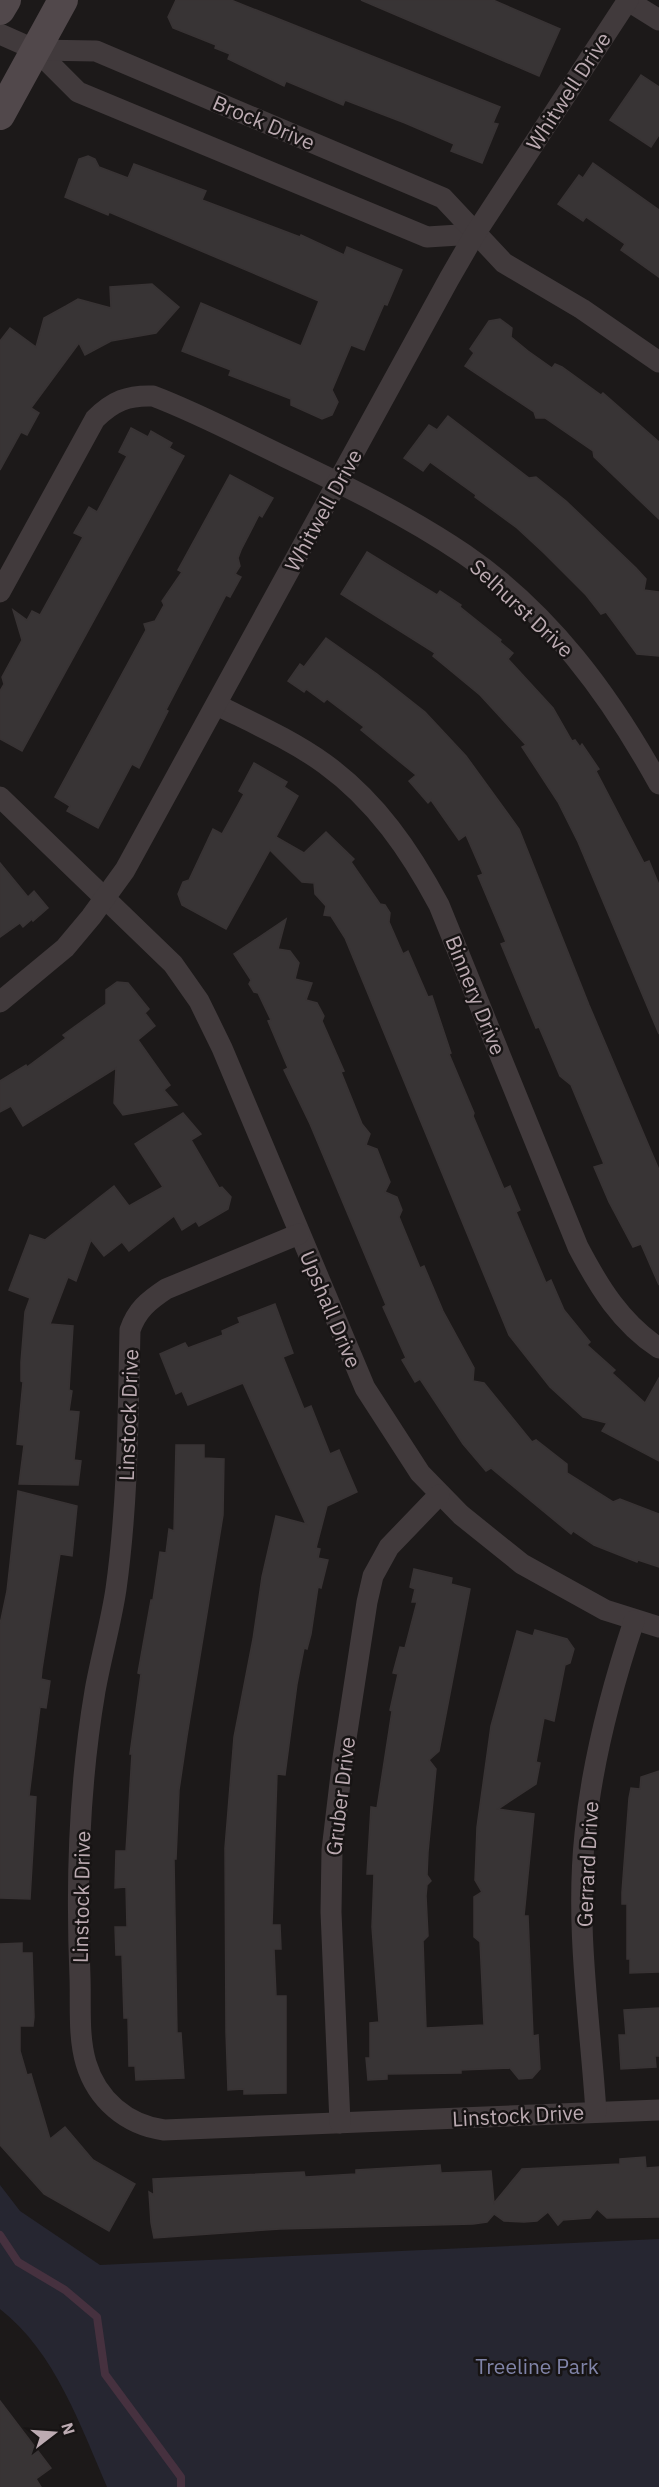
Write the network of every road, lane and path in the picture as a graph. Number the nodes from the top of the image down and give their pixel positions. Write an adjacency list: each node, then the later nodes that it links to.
1 (6, 0): 4 (main road)
2 (63, 0): 7 (main road)
3 (627, 0): 5 (street); 9 (street, Whitwell Drive)
4 (0, 10)
5 (659, 20)
6 (0, 34): 7 (street, Brock Drive)
7 (36, 50): 8 (main road); 9 (street, Brock Drive); 9 (street, Brock Drive)
8 (0, 115)
9 (475, 234): 10 (street, Brock Drive); 11 (street, Whitwell Drive)
10 (659, 362)
11 (338, 482): 12 (street, Selhurst Drive); 13 (street, Whitwell Drive); 14 (street, Selhurst Drive)
12 (0, 592)
13 (217, 705): 16 (street, Whitwell Drive); 19 (street, Binnery Drive)
14 (659, 784)
15 (0, 797): 16 (street, Upshall Drive)
16 (105, 898): 17 (street, Whitwell Drive); 18 (street, Upshall Drive)
17 (0, 1002)
18 (299, 1234): 20 (street, Upshall Drive); 25 (street, Linstock Drive)
19 (659, 1348)
20 (439, 1495): 21 (street, Upshall Drive); 25 (street, Gruber Drive)
21 (634, 1621): 22 (street, Upshall Drive); 24 (street, Gerrard Drive)
22 (659, 1627)
23 (659, 2110): 24 (street, Linstock Drive)
24 (596, 2112): 25 (street, Linstock Drive)
25 (340, 2123)

